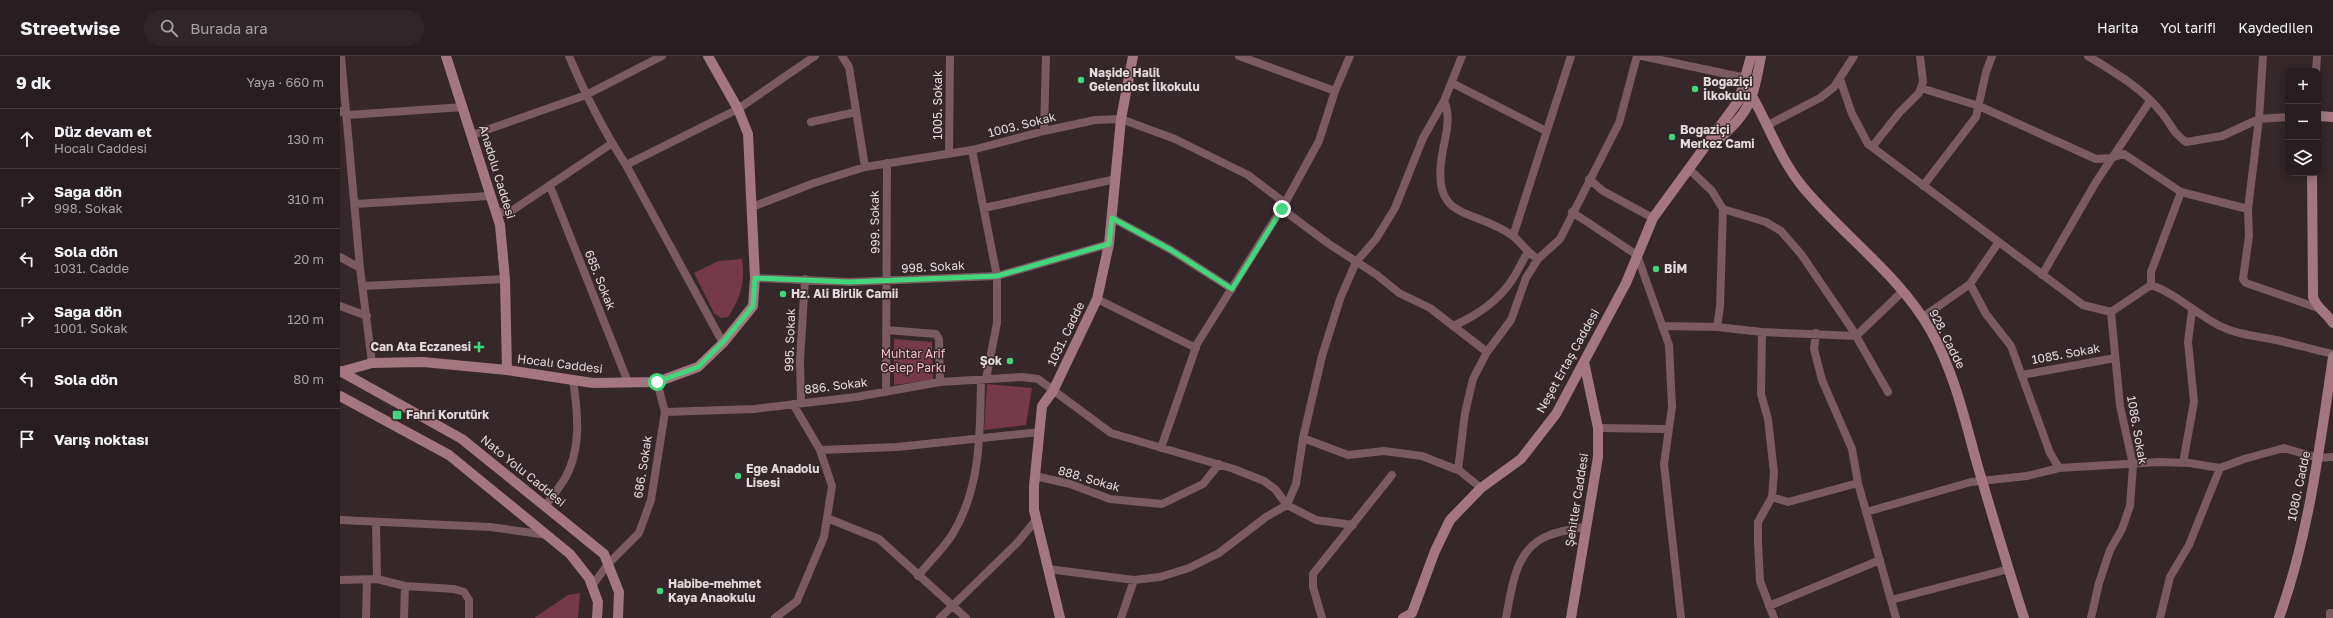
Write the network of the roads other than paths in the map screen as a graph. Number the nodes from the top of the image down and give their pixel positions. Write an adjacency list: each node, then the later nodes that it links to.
1 (341, 56): 39 (street)
2 (446, 56): 36 (street, Anadolu Caddesi)
3 (569, 56): 31 (street)
4 (661, 56): 31 (street)
5 (708, 56): 37 (street, Hocalı Caddesi)
6 (815, 56): 37 (street)
7 (842, 56): 38 (street)
8 (950, 56): 53 (street, 1005. Sokak)
9 (1046, 56): 47 (street)
10 (1133, 56): 43 (street, 1031. Cadde)
11 (1239, 56): 30 (street)
12 (1350, 56): 30 (street)
13 (1462, 56): 28 (street)
14 (1571, 56): 48 (street)
15 (1637, 56): 62 (street)
16 (1642, 56): 27 (street)
17 (1751, 56): 27 (street, Neşet Ertaş Caddesi)
18 (1761, 56): 32 (street, Neşet Ertaş Caddesi)
19 (1854, 56): 26 (street)
20 (1920, 56): 29 (street)
21 (1992, 56): 35 (street)
22 (2088, 56): 34 (street)
23 (2263, 56): 44 (street)
24 (2317, 56): 25 (street)
25 (2316, 68)
26 (1840, 78): 46 (street); 51 (street)
27 (1745, 81): 32 (street, 928. Cadde); 54 (street, Neşet Ertaş Caddesi)
28 (1452, 83): 33 (street); 48 (street)
29 (1920, 88): 35 (street); 51 (street)
30 (1335, 91): 68 (street)
31 (586, 95): 49 (street); 50 (street)
32 (1752, 97): 46 (street, 928. Cadde); 54 (street, Neşet Ertaş Caddesi)
33 (1444, 101): 77 (street); 84 (street)
34 (2150, 101): 44 (street); 55 (street)
35 (1979, 106): 55 (street); 64 (street)
36 (463, 107): 39 (street); 49 (street, Anadolu Caddesi)
37 (738, 108): 57 (street); 69 (street, Hocalı Caddesi)
38 (856, 112): 45 (street); 58 (street)
39 (344, 113): 67 (street)
40 (2321, 116): 42 (street)
41 (2285, 117): 44 (street)
42 (2333, 117)
43 (1121, 119): 47 (street, 1003. Sokak); 61 (street, 1031. Cadde); 68 (street, 1003. Sokak)
44 (2259, 119): 72 (street)
45 (811, 122)
46 (1766, 126): 96 (street, 928. Cadde)
47 (1044, 131): 52 (street, 1003. Sokak)
48 (1546, 131): 77 (street)
49 (472, 135): 66 (street, Anadolu Caddesi)
50 (612, 144): 57 (street); 63 (street)
51 (1872, 147): 64 (street)
52 (972, 150): 53 (street, 1003. Sokak); 70 (street)
53 (949, 154): 56 (street, 1003. Sokak)
54 (1698, 157): 59 (street, Neşet Ertaş Caddesi)
55 (2111, 158): 65 (street); 86 (street)
56 (887, 163): 58 (street, 1003. Sokak); 91 (street, 999. Sokak)
57 (626, 164): 112 (street)
58 (865, 167): 69 (street, 1003. Sokak)
59 (1689, 169): 71 (street); 76 (street, Neşet Ertaş Caddesi)
60 (2312, 176): 101 (street)
61 (1116, 179): 70 (street); 75 (street, 1031. Cadde)
62 (1589, 179): 74 (street); 76 (street)
63 (550, 186): 73 (street); 124 (street, 685. Sokak)
64 (1923, 186): 78 (street)
65 (2181, 192): 72 (street); 94 (street)
66 (489, 196): 67 (street); 73 (street, Anadolu Caddesi)
67 (355, 204): 85 (street)
68 (1284, 206): 84 (street, 1003. Sokak); 95 (street)
69 (752, 207): 88 (street, Hocalı Caddesi)
70 (984, 208): 87 (street)
71 (1723, 209): 107 (street); 111 (street)
72 (2248, 209): 101 (street)
73 (495, 212): 89 (street, Anadolu Caddesi)
74 (1572, 212): 81 (street); 83 (street)
75 (1112, 218): 79 (street, 1031. Cadde); 95 (street)
76 (1653, 218): 81 (street, Neşet Ertaş Caddesi)
77 (1513, 236): 80 (street)
78 (1998, 243): 86 (street); 92 (street)
79 (1109, 244): 87 (street, 998. Sokak); 97 (street, 1031. Cadde)
80 (1528, 252): 83 (street); 105 (street)
81 (1637, 255): 106 (street); 117 (street, Neşet Ertaş Caddesi)
82 (340, 257): 85 (street)
83 (1538, 259): 114 (street)
84 (1356, 262): 105 (street, 1003. Sokak); 137 (street)
85 (360, 268): 93 (street)
86 (2042, 275): 100 (street)
87 (997, 276): 91 (street, 998. Sokak); 123 (street)
88 (755, 278): 90 (street, 998. Sokak); 112 (street, Hocalı Caddesi)
89 (505, 279): 93 (street); 119 (street, Anadolu Caddesi)
90 (805, 279): 91 (street, 998. Sokak); 131 (street, 995. Sokak)
91 (887, 281): 108 (street, 999. Sokak)
92 (1970, 284): 103 (street); 121 (street)
93 (363, 286): 102 (street)
94 (2151, 286): 99 (street); 100 (street)
95 (1232, 289): 113 (street)
96 (1903, 291): 103 (street, 928. Cadde); 111 (street)
97 (1097, 299): 113 (street); 127 (street, 1031. Cadde)
98 (340, 306): 102 (street)
99 (2192, 310): 115 (street); 142 (street)
100 (2111, 312): 116 (street, 1086. Sokak)
101 (2326, 312): 104 (street)
102 (367, 316): 118 (street)
103 (1923, 317): 150 (street, 928. Cadde)
104 (2333, 323)
105 (1453, 326): 114 (street, 1003. Sokak)
106 (1662, 326): 107 (street); 134 (street)
107 (1717, 327): 109 (street)
108 (886, 330): 126 (street); 128 (street, 999. Sokak)
109 (1762, 332): 110 (street); 153 (street)
110 (1816, 333): 111 (street); 151 (street)
111 (1856, 336): 129 (street)
112 (723, 342): 125 (street, Hocalı Caddesi)
113 (1196, 348): 138 (street)
114 (1487, 352): 147 (street)
115 (2333, 356): 141 (street, 1080. Cadde)
116 (2115, 358): 121 (street, 1085. Sokak); 144 (street, 1086. Sokak)
117 (1584, 362): 133 (street, Şehitler Caddesi); 152 (street, Neşet Ertaş Caddesi)
118 (372, 363): 119 (street, Hocalı Caddesi); 120 (street, Hocalı Caddesi)
119 (507, 370): 122 (street, Hocalı Caddesi)
120 (340, 371): 154 (street, Nato Yolu Caddesi)
121 (2022, 374): 145 (street)
122 (573, 380): 124 (street, Hocalı Caddesi); 154 (street)
123 (984, 380): 126 (street, 886. Sokak); 127 (street, 886. Sokak); 136 (street)
124 (628, 382): 125 (street, Hocalı Caddesi)
125 (657, 382): 132 (street, 686. Sokak)
126 (940, 382): 128 (street, 886. Sokak)
127 (1053, 390): 135 (street, 1031. Cadde); 138 (street, 886. Sokak)
128 (886, 392): 131 (street, 886. Sokak)
129 (1888, 392)
130 (340, 396): 163 (street)
131 (797, 403): 132 (street, 886. Sokak); 139 (street)
132 (665, 412): 165 (street, 686. Sokak)
133 (1598, 428): 134 (street); 162 (street, Şehitler Caddesi)
134 (1669, 429): 193 (street)
135 (1040, 432): 136 (street); 149 (street, 1031. Cadde)
136 (980, 437): 139 (street); 168 (street)
137 (1304, 438): 147 (street); 155 (street)
138 (1161, 448): 143 (street, 886. Sokak)
139 (820, 450): 157 (street)
140 (2333, 457): 141 (street)
141 (2318, 458): 146 (street); 199 (street, 1080. Cadde)
142 (2183, 463): 144 (street); 146 (street)
143 (1219, 464): 149 (street, 888. Sokak); 155 (street, 886. Sokak)
144 (2133, 465): 145 (street); 197 (street, 1086. Sokak)
145 (2059, 468): 150 (street)
146 (2220, 468): 198 (street)
147 (1458, 470): 152 (street)
148 (1392, 475): 161 (street)
149 (1035, 476): 159 (street, 1031. Cadde)
150 (1982, 481): 156 (street); 167 (street, 928. Cadde)
151 (1858, 483): 153 (street); 156 (street)
152 (1481, 488): 179 (street, Neşet Ertaş Caddesi)
153 (1772, 497): 177 (street)
154 (546, 505): 165 (street, Nato Yolu Caddesi)
155 (1287, 505): 161 (street); 172 (street)
156 (1866, 512): 164 (street)
157 (827, 518): 168 (street); 185 (street)
158 (340, 520): 160 (street)
159 (1036, 520): 166 (street, 1031. Cadde); 176 (street)
160 (376, 522): 163 (street); 169 (street)
161 (1353, 525): 190 (street)
162 (1586, 526): 191 (street); 192 (street, Şehitler Caddesi)
163 (548, 535): 174 (street)
164 (1880, 560): 175 (street); 177 (street)
165 (608, 564): 174 (street, 686. Sokak); 184 (street, Nato Yolu Caddesi)
166 (1048, 569): 172 (street); 188 (street, 1031. Cadde)
167 (2009, 569): 175 (street); 196 (street, 928. Cadde)
168 (918, 576): 176 (street)
169 (377, 579): 171 (street); 173 (street)
170 (340, 580): 171 (street)
171 (367, 580): 180 (street)
172 (1134, 580): 189 (street)
173 (405, 586): 181 (street); 182 (street)
174 (592, 586): 183 (street)
175 (1891, 600): 195 (street)
176 (953, 606): 186 (street); 187 (street)
177 (1770, 606): 194 (street)
178 (2333, 613): 200 (street)
179 (1409, 616)
180 (366, 618)
181 (404, 618)
182 (469, 618)
183 (597, 618)
184 (618, 618)
185 (775, 618)
186 (940, 618)
187 (966, 618)
188 (1060, 618)
189 (1121, 618)
190 (1322, 618)
191 (1506, 618)
192 (1571, 618)
193 (1681, 618)
194 (1774, 618)
195 (1896, 618)
196 (2024, 618)
197 (2091, 618)
198 (2160, 618)
199 (2279, 618)
200 (2330, 618)

